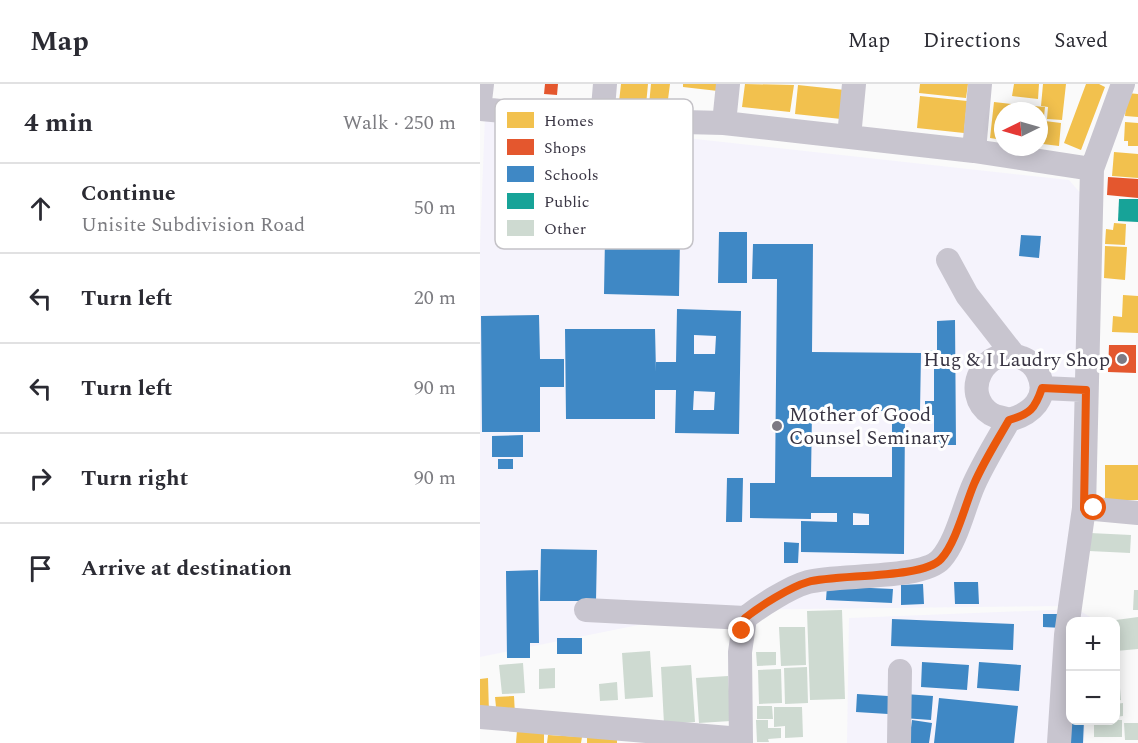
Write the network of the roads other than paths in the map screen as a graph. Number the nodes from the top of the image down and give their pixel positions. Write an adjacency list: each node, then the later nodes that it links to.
1 (482, 84): 8 (street)
2 (605, 84): 7 (street)
3 (728, 84): 12 (street)
4 (855, 84): 13 (street)
5 (980, 84): 14 (street)
6 (1123, 84): 15 (street)
7 (604, 99)
8 (480, 101)
9 (480, 109): 10 (street)
10 (495, 110)
11 (693, 122): 12 (street)
12 (724, 123): 13 (street)
13 (849, 137): 14 (street)
14 (974, 151): 15 (street)
15 (1092, 169): 19 (street)
16 (948, 260): 17 (street)
17 (1013, 354): 18 (street); 20 (street)
18 (1042, 388): 19 (street); 20 (street)
19 (1086, 390): 21 (street)
20 (1009, 420): 24 (street)
21 (1084, 508): 22 (street); 29 (street)
22 (1138, 513)
23 (586, 610): 24 (street)
24 (743, 624): 27 (street)
25 (900, 671): 28 (street)
26 (480, 717): 27 (street)
27 (741, 741)
28 (899, 743)
29 (1059, 743)

